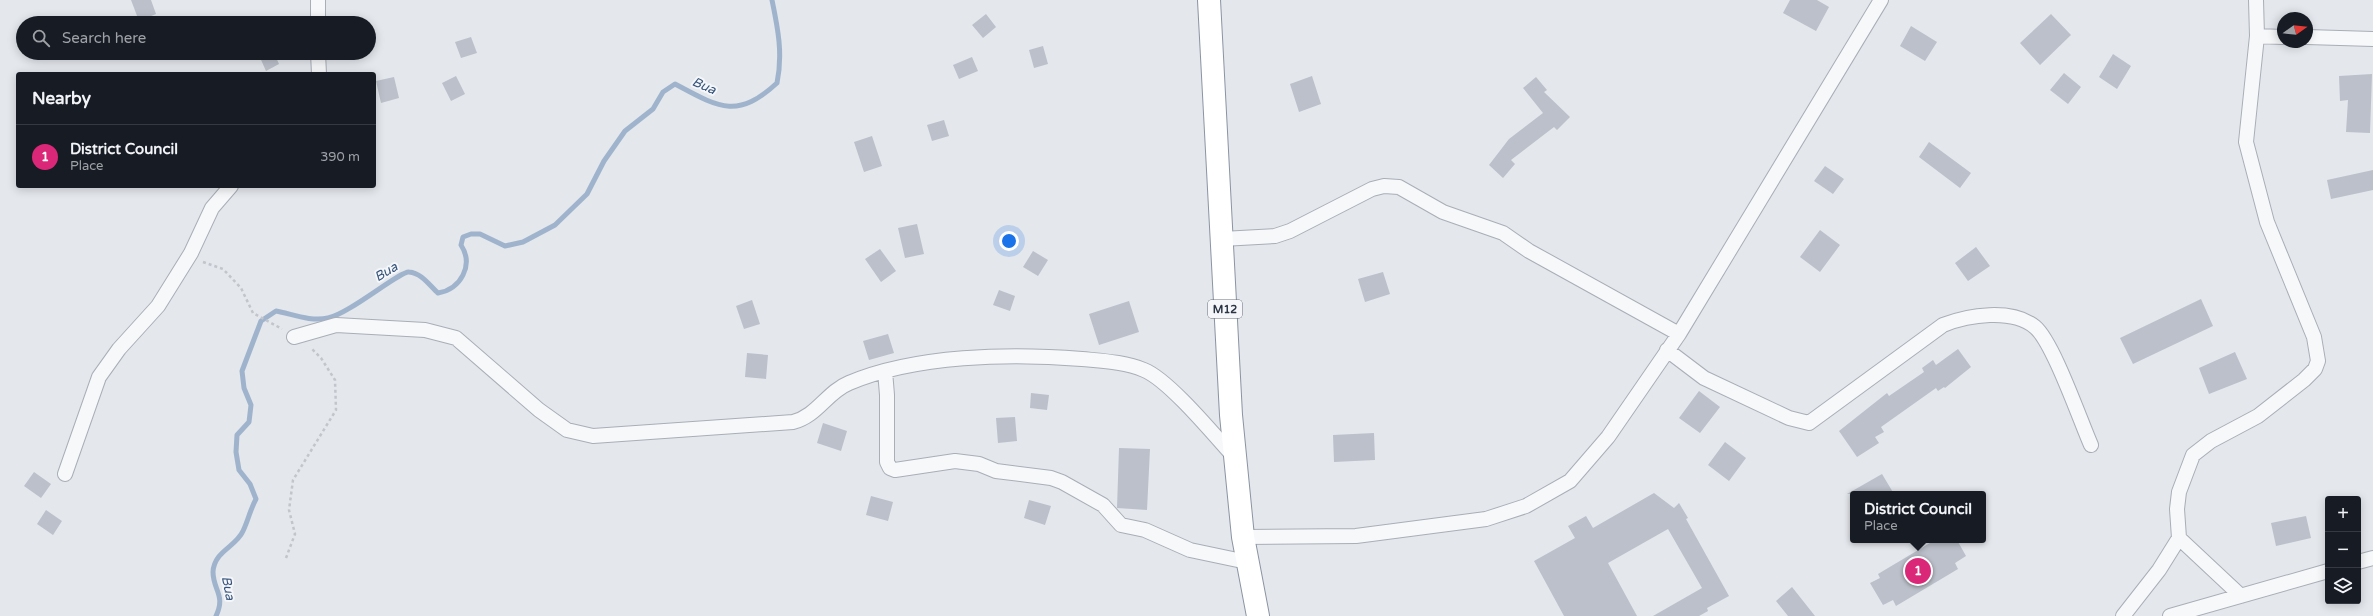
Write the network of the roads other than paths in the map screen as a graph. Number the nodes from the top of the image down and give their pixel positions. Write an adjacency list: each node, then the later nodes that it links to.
1 (318, 0): 5 (street)
2 (1209, 0): 13 (highway, M12)
3 (1881, 0): 14 (street)
4 (2256, 0): 6 (street)
5 (318, 16)
6 (2257, 36): 7 (street); 22 (street)
7 (2277, 37)
8 (2313, 37): 9 (street)
9 (2373, 39)
10 (318, 60): 11 (street)
11 (319, 72)
12 (229, 188): 20 (street)
13 (1222, 239): 14 (street); 19 (highway, M12)
14 (1679, 334): 16 (street)
15 (294, 337): 17 (street)
16 (1667, 350): 18 (street); 21 (street)
17 (885, 371): 19 (street); 25 (street)
18 (2091, 445)
19 (1235, 458): 21 (highway, M12)
20 (64, 474)
21 (1243, 537): 25 (highway, M12)
22 (2179, 538): 27 (street); 29 (street)
23 (2373, 558): 24 (street)
24 (2361, 561)
25 (1247, 562): 28 (highway, M12)
26 (2325, 572): 27 (street)
27 (2241, 596): 30 (street)
28 (1258, 616)
29 (2123, 616)
30 (2170, 616)

